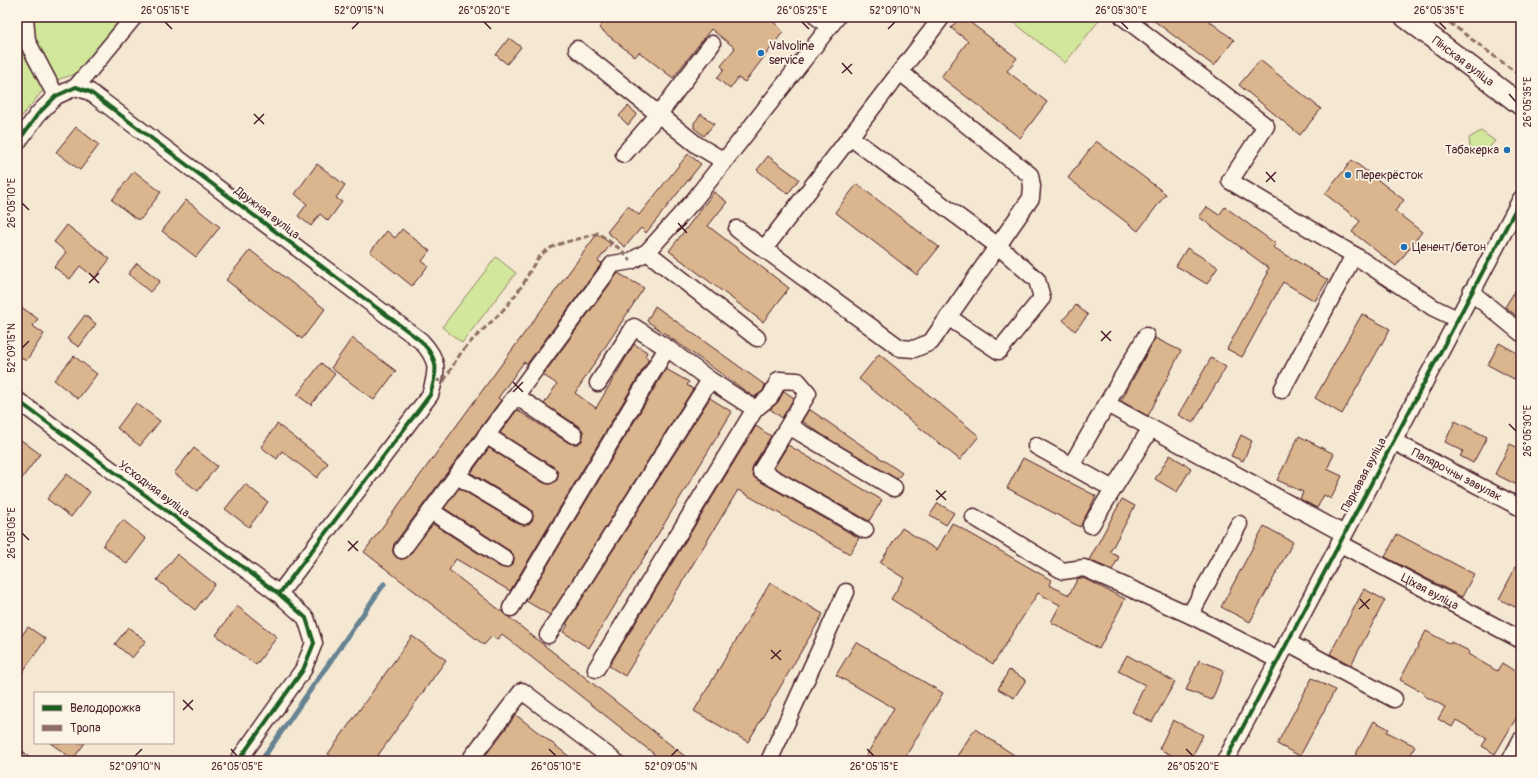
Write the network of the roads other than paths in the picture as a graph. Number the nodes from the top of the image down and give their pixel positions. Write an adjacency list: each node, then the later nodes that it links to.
1 (25, 17): 11 (street)
2 (134, 17): 10 (street)
3 (942, 17): 9 (street)
4 (1123, 17): 23 (street)
5 (1406, 17): 12 (main road, Пінская вуліца)
6 (828, 20): 17 (street)
7 (712, 44): 13 (street)
8 (578, 49): 13 (street)
9 (900, 72): 14 (street); 20 (street)
10 (76, 87): 11 (street); 60 (street, Дружная вуліца)
11 (56, 96): 15 (street)
12 (1521, 105)
13 (659, 114): 16 (street); 17 (street)
14 (850, 137): 20 (street); 21 (street)
15 (17, 143)
16 (624, 154)
17 (724, 161): 22 (street)
18 (1521, 199): 24 (street, Паркавая вуліца)
19 (737, 229): 21 (street)
20 (998, 246): 25 (street); 25 (street)
21 (764, 249): 25 (street)
22 (646, 252): 29 (street); 34 (street)
23 (1354, 255): 26 (street); 33 (street)
24 (1471, 292): 26 (street, Паркавая вуліца); 27 (street)
25 (948, 317)
26 (1457, 319): 42 (street, Паркавая вуліца)
27 (1521, 333)
28 (1146, 336): 36 (street)
29 (757, 338)
30 (666, 348): 31 (street); 32 (street); 61 (street)
31 (710, 380): 37 (street); 63 (street)
32 (598, 383)
33 (1282, 390)
34 (516, 396): 40 (street); 41 (street)
35 (17, 400): 60 (street, Усходняя вуліца)
36 (1107, 404): 39 (street, Ціхая вуліца); 44 (street)
37 (755, 409): 38 (street); 67 (street)
38 (789, 426): 47 (street); 55 (street)
39 (1151, 428): 48 (street); 56 (street, Ціхая вуліца)
40 (486, 435): 45 (street); 46 (street)
41 (574, 435)
42 (1393, 441): 49 (street, Папярочны завулак); 56 (street, Паркавая вуліца)
43 (1036, 446): 44 (street)
44 (1072, 466): 48 (street)
45 (549, 474)
46 (457, 476): 50 (street); 51 (street)
47 (894, 488)
48 (1113, 489): 54 (street)
49 (1521, 508)
50 (430, 511): 57 (street); 58 (street)
51 (524, 516)
52 (974, 517): 62 (street)
53 (1239, 524): 62 (street)
54 (1091, 525)
55 (865, 530)
56 (1341, 539): 64 (street, Ціхая вуліца); 65 (street, Паркавая вуліца)
57 (402, 550)
58 (505, 559)
59 (846, 592): 75 (street)
60 (279, 594): 72 (street, Усходняя вуліца)
61 (512, 608)
62 (1190, 615): 66 (street)
63 (548, 635)
64 (1521, 640)
65 (1287, 642): 66 (street, Паркавая вуліца); 68 (street)
66 (1278, 660): 76 (street, Паркавая вуліца)
67 (596, 669)
68 (1394, 699)
69 (1521, 740): 77 (street)
70 (17, 758): 71 (street)
71 (20, 761)
72 (238, 761)
73 (477, 761): 74 (street)
74 (615, 761)
75 (769, 761)
76 (1225, 761)
77 (1510, 761)

